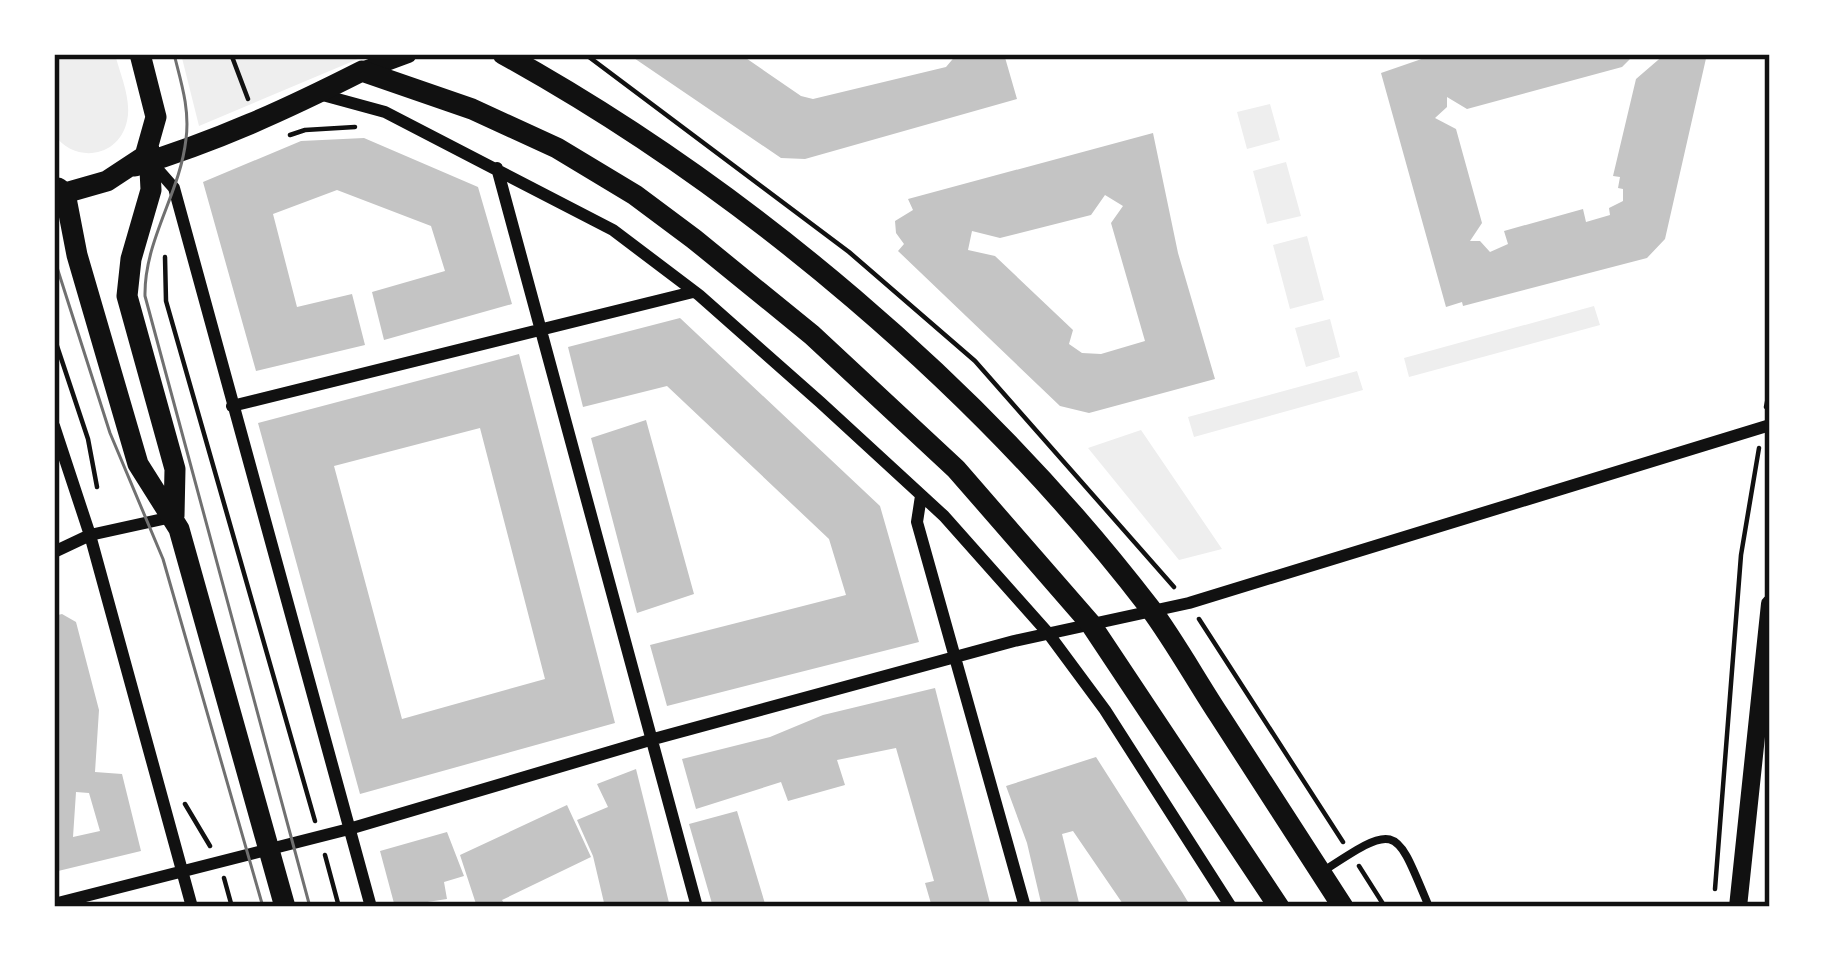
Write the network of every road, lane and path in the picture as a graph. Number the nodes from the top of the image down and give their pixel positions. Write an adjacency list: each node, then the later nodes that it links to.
1 (140, 54): 10 (main road)
2 (231, 54): 7 (path)
3 (408, 54): 5 (street)
4 (503, 54): 27 (main road)
5 (362, 71): 6 (main road); 28 (main road)
6 (318, 93): 10 (main road); 11 (street)
7 (250, 104)
8 (370, 127): 9 (path)
9 (285, 137)
10 (149, 168): 12 (main road); 19 (street); 23 (main road)
11 (497, 168): 16 (street); 17 (street)
12 (58, 194): 14 (main road)
13 (54, 235): 14 (street)
14 (77, 256): 23 (main road)
15 (165, 256): 33 (path)
16 (693, 292): 17 (street); 22 (street)
17 (541, 330): 19 (street); 31 (street)
18 (1770, 387): 21 (path)
19 (232, 406): 32 (street)
20 (54, 426): 24 (street)
21 (1766, 426): 27 (street); 37 (path)
22 (922, 496): 29 (street); 30 (street)
23 (174, 517): 24 (street); 34 (main road)
24 (90, 536): 25 (street); 35 (street)
25 (54, 552)
26 (1770, 604): 49 (street)
27 (1152, 611): 28 (street); 36 (main road)
28 (1090, 623): 29 (street); 46 (main road)
29 (1048, 633): 30 (street); 45 (street)
30 (957, 658): 31 (street); 44 (street)
31 (650, 740): 32 (street); 43 (street)
32 (350, 830): 33 (street); 42 (street)
33 (320, 836): 34 (street); 41 (path)
34 (269, 849): 35 (street); 40 (main road)
35 (182, 870): 38 (street); 39 (street)
36 (1321, 873): 47 (main road); 48 (lane)
37 (1715, 891)
38 (54, 904)
39 (192, 907)
40 (285, 907)
41 (339, 907)
42 (371, 907)
43 (697, 907)
44 (1024, 907)
45 (1232, 907)
46 (1279, 907)
47 (1343, 907)
48 (1429, 907)
49 (1738, 907)

